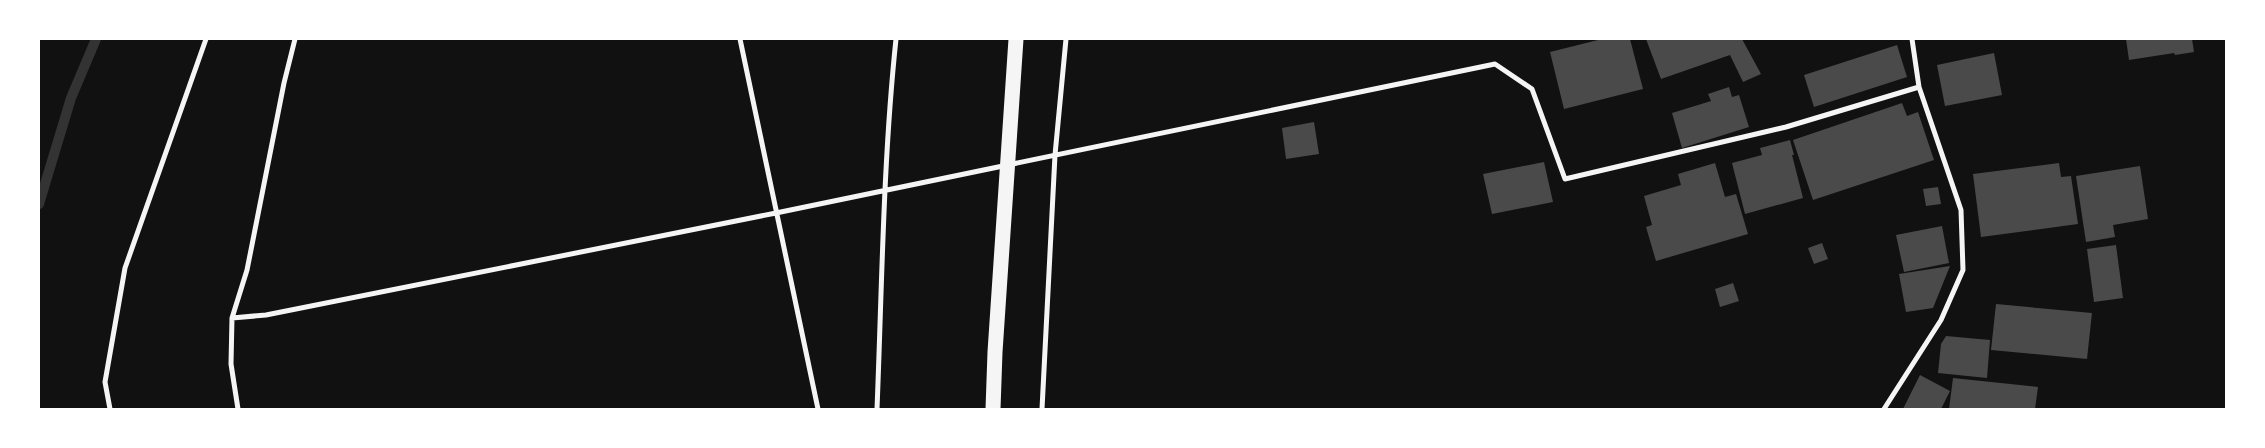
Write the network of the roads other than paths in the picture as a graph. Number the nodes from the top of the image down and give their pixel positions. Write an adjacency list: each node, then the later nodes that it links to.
1 (206, 39): 13 (street)
2 (295, 39): 12 (street)
3 (740, 39): 11 (street)
4 (896, 39): 10 (street)
5 (1016, 39): 17 (highway)
6 (1066, 39): 9 (street)
7 (1912, 39): 8 (street)
8 (1919, 87): 9 (street); 19 (street)
9 (1055, 155): 10 (street); 18 (street)
10 (885, 190): 11 (street); 16 (street)
11 (776, 213): 12 (street); 15 (street)
12 (232, 318): 14 (street)
13 (110, 409)
14 (238, 409)
15 (818, 409)
16 (877, 409)
17 (994, 409)
18 (1042, 409)
19 (1884, 409)

